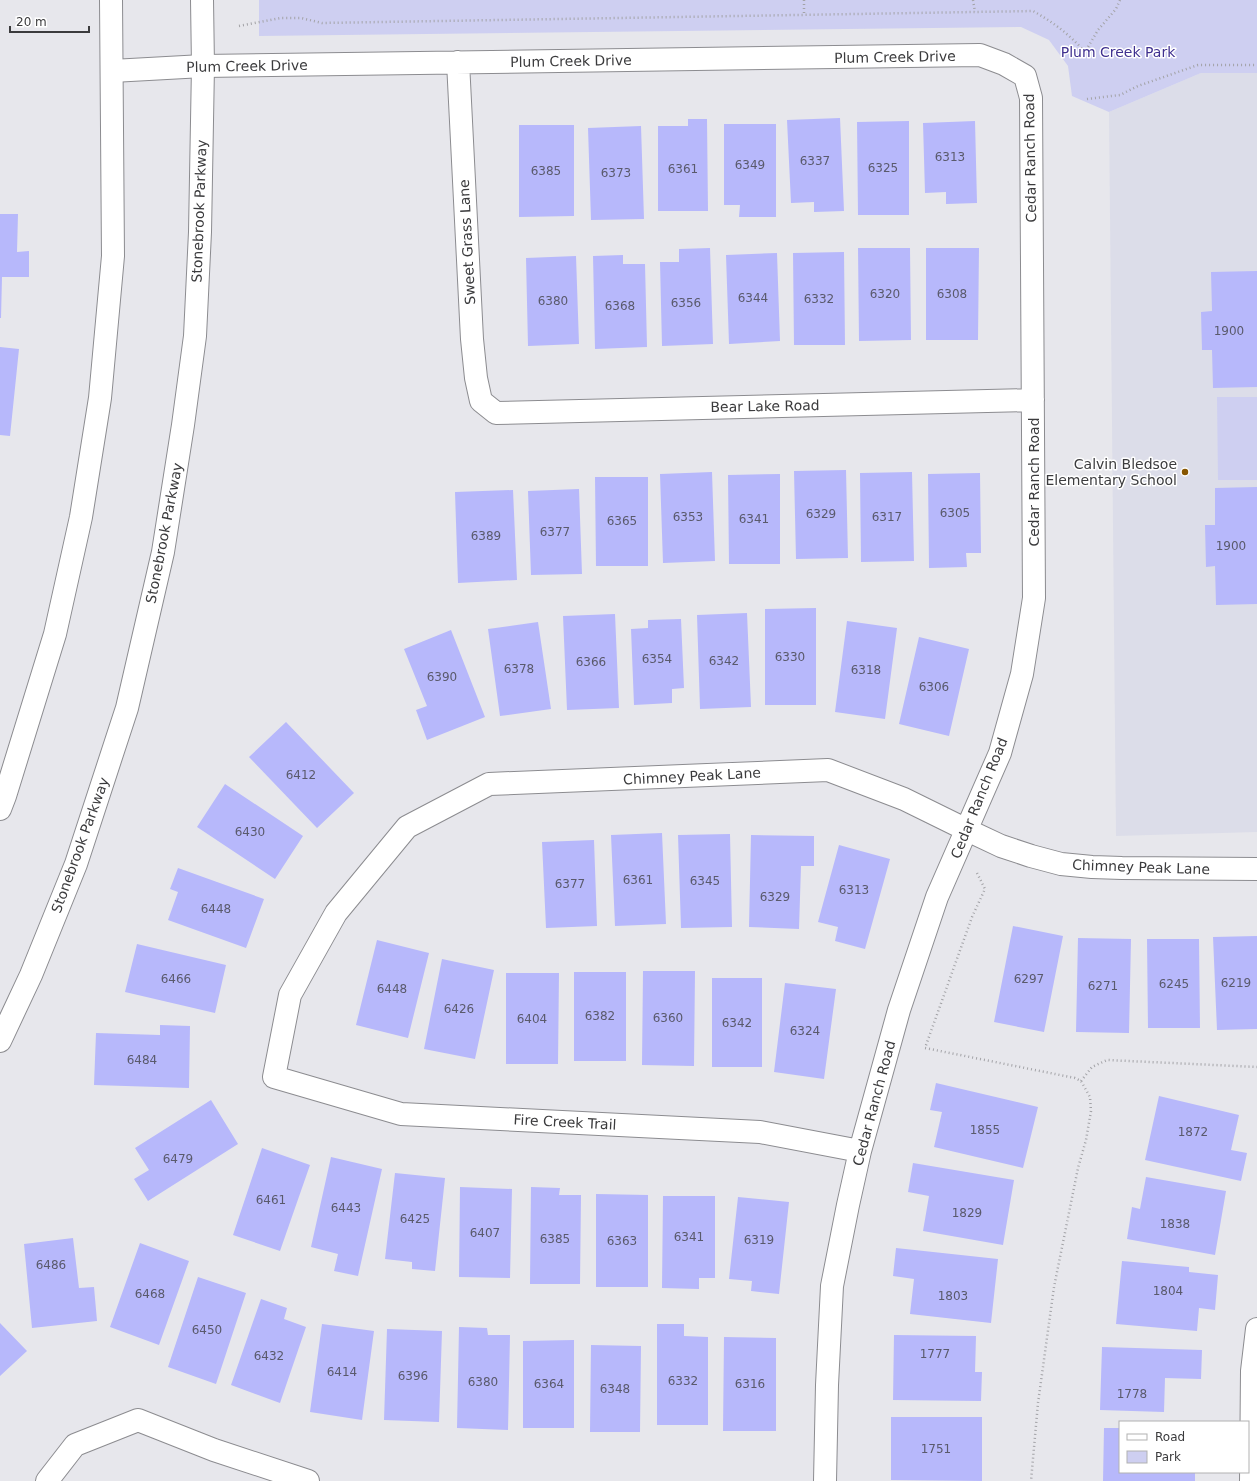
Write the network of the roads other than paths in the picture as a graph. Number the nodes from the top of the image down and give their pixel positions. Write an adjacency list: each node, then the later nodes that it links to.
1 (111, 0): 5 (street)
2 (202, 0): 4 (street, Stonebrook Parkway)
3 (458, 62): 4 (street, Plum Creek Drive); 6 (street, Plum Creek Drive); 8 (street, Sweet Grass Lane)
4 (203, 66): 5 (street, Plum Creek Drive); 12 (street, Stonebrook Parkway)
5 (112, 71): 9 (street)
6 (1025, 76): 7 (street, Cedar Ranch Road)
7 (1033, 400): 8 (street, Bear Lake Road); 10 (street, Cedar Ranch Road)
8 (496, 413)
9 (0, 810)
10 (967, 830): 11 (street, Chimney Peak Lane); 13 (street, Chimney Peak Lane); 14 (street, Cedar Ranch Road)
11 (1257, 869)
12 (0, 1041)
13 (274, 1077): 14 (street, Fire Creek Trail)
14 (860, 1151): 18 (street, Cedar Ranch Road)
15 (1257, 1329): 19 (street)
16 (46, 1481): 17 (street)
17 (308, 1481)
18 (825, 1481)
19 (1251, 1481)

